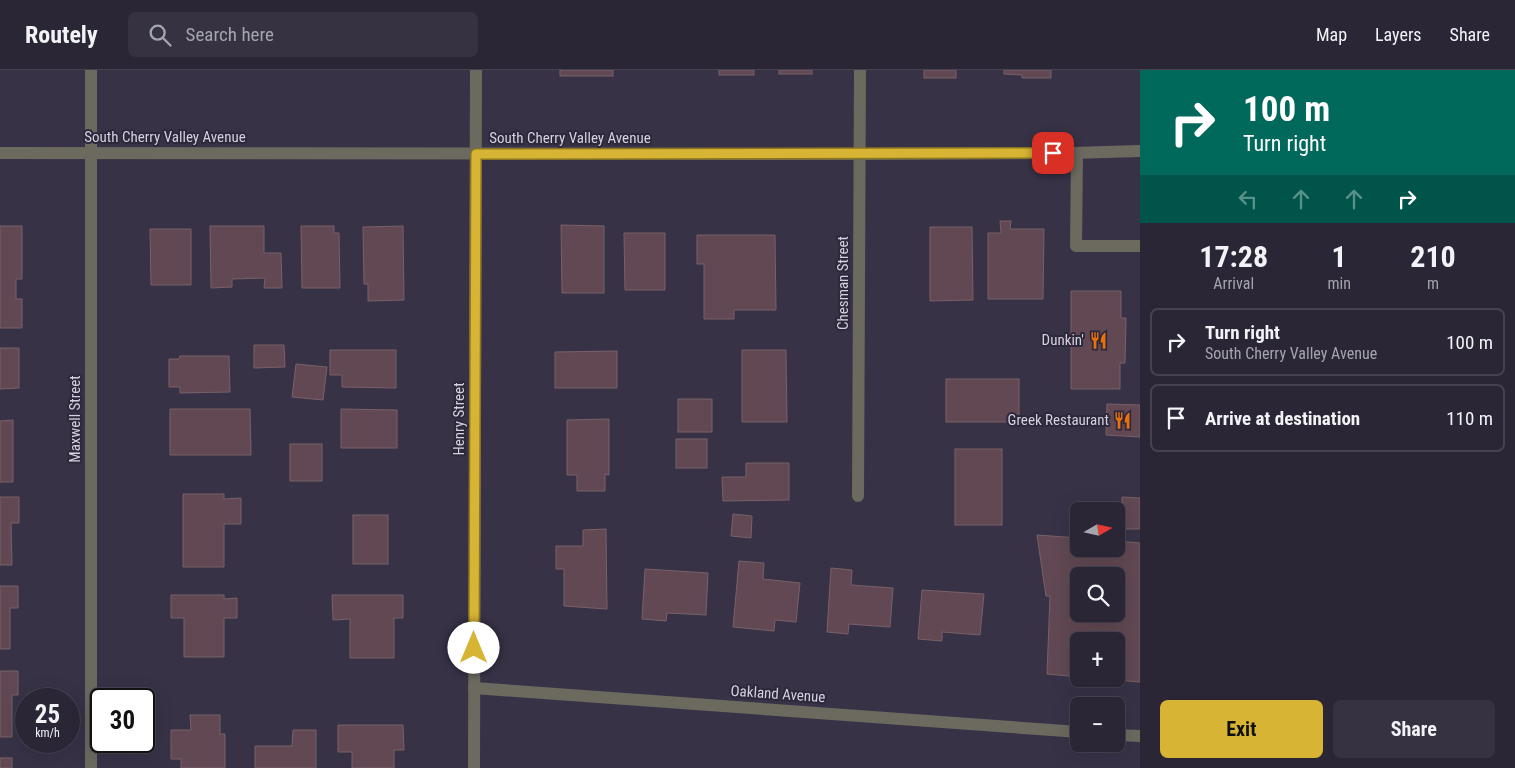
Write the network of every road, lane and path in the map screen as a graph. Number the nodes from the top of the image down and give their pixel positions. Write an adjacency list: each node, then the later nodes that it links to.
1 (92, 70): 6 (street, Maxwell Street)
2 (476, 70): 8 (street, Henry Street)
3 (860, 70): 9 (street, Chesman Street)
4 (1140, 150): 7 (street, South Cherry Valley Avenue)
5 (0, 153): 6 (street, South Cherry Valley Avenue)
6 (91, 153): 8 (street, South Cherry Valley Avenue); 16 (street, Maxwell Street)
7 (1077, 153): 9 (street, South Cherry Valley Avenue); 10 (street)
8 (476, 154): 9 (street, South Cherry Valley Avenue); 12 (street, Henry Street)
9 (860, 154): 11 (street, Chesman Street)
10 (1140, 246)
11 (858, 496)
12 (474, 688): 13 (street, Oakland Avenue); 17 (street, Henry Street)
13 (1070, 731)
14 (1125, 735): 15 (street)
15 (1140, 736)
16 (90, 768)
17 (474, 768)

